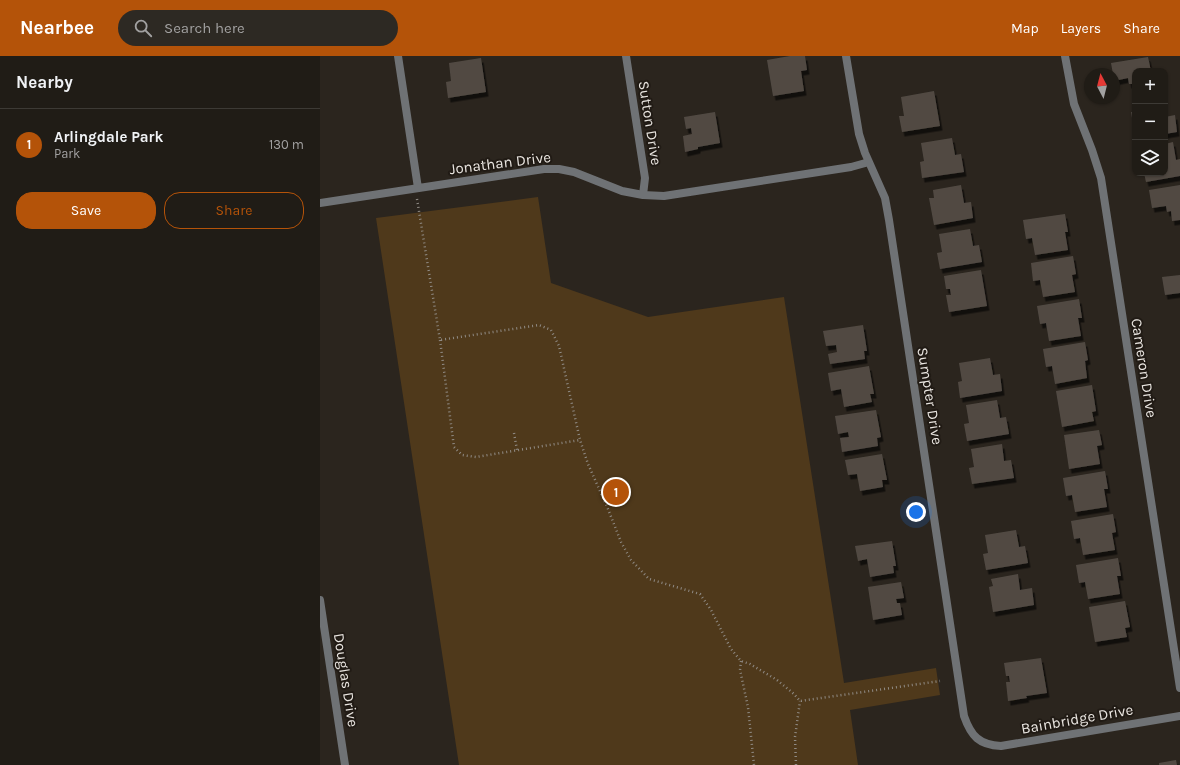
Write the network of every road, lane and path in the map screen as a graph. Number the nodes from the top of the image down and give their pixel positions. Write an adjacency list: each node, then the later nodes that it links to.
1 (398, 56): 6 (street)
2 (626, 56): 7 (street, Sutton Drive)
3 (846, 56): 5 (street, Sumpter Drive)
4 (1066, 56): 18 (street, Cameron Drive)
5 (869, 162): 7 (street, Jonathan Drive); 21 (street, Sumpter Drive)
6 (418, 188): 7 (street, Jonathan Drive); 9 (street, Jonathan Drive)
7 (643, 195)
8 (417, 198): 10 (path)
9 (320, 203)
10 (440, 340): 12 (path); 13 (path)
11 (514, 433): 13 (path)
12 (580, 440): 13 (path); 16 (path)
13 (517, 450)
14 (320, 600): 15 (street, Douglas Drive)
15 (323, 642): 22 (street, Douglas Drive)
16 (741, 661): 19 (path); 23 (path)
17 (940, 681): 19 (path)
18 (1180, 688)
19 (800, 701): 24 (path)
20 (1180, 716): 21 (street, Bainbridge Drive)
21 (980, 741)
22 (345, 765)
23 (754, 765)
24 (796, 765)

